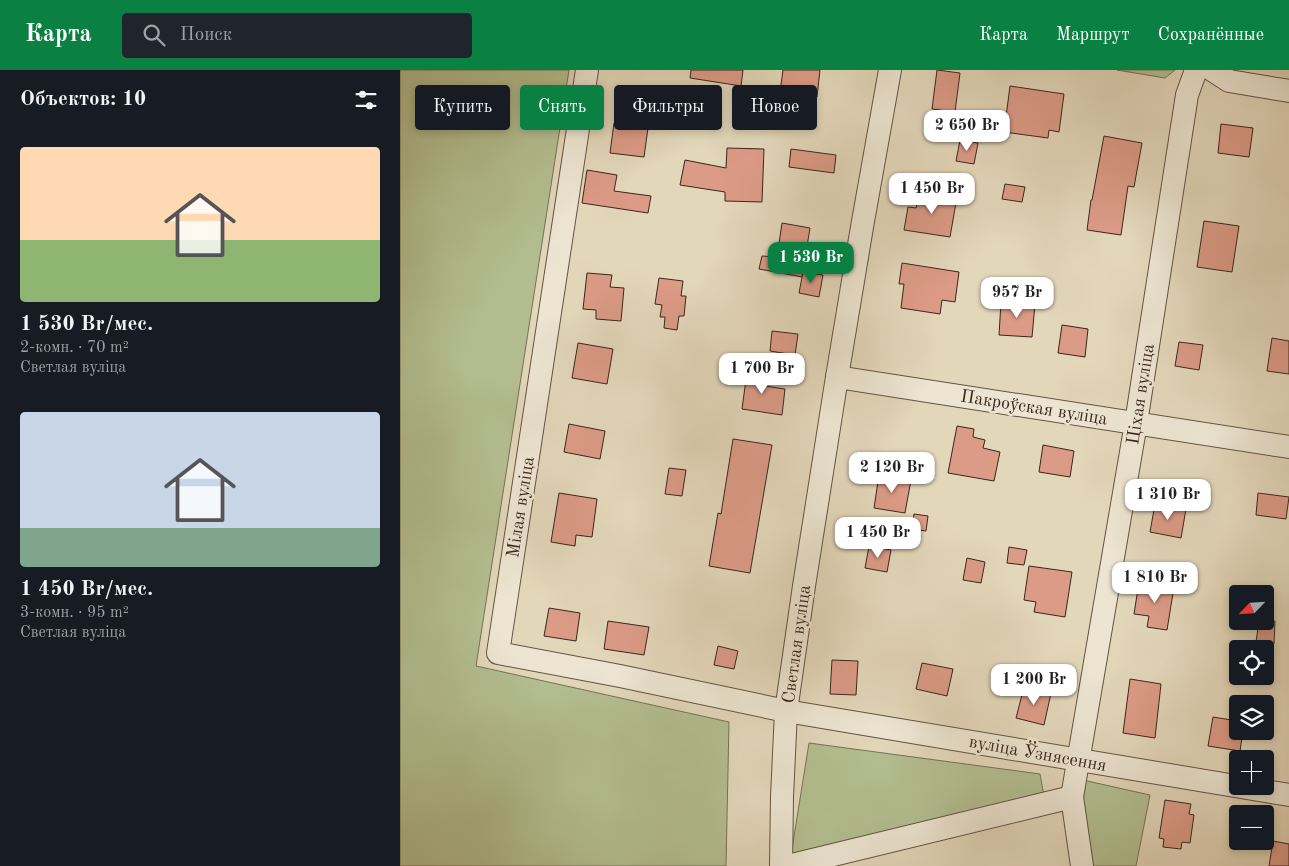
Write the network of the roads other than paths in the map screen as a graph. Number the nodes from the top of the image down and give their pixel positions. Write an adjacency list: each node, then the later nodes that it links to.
1 (587, 70): 9 (street, Мілая вуліца)
2 (890, 70): 6 (street, Светлая вуліца)
3 (1196, 70): 7 (street, Ціхая вуліца)
4 (1212, 70): 5 (street)
5 (1289, 91)
6 (837, 378): 7 (street, Пакроўская вуліца); 9 (street, Светлая вуліца)
7 (1136, 423): 8 (street, Пакроўская вуліца); 10 (street, Ціхая вуліца)
8 (1289, 447)
9 (786, 711): 10 (street, вуліца Ўзнясення); 13 (street, Светлая вуліца)
10 (1078, 760): 11 (street, вуліца Ўзнясення); 12 (street, Ціхая вуліца)
11 (1289, 795)
12 (1072, 797): 14 (street); 15 (street, Ціхая вуліца)
13 (781, 866)
14 (788, 866)
15 (1082, 866)

